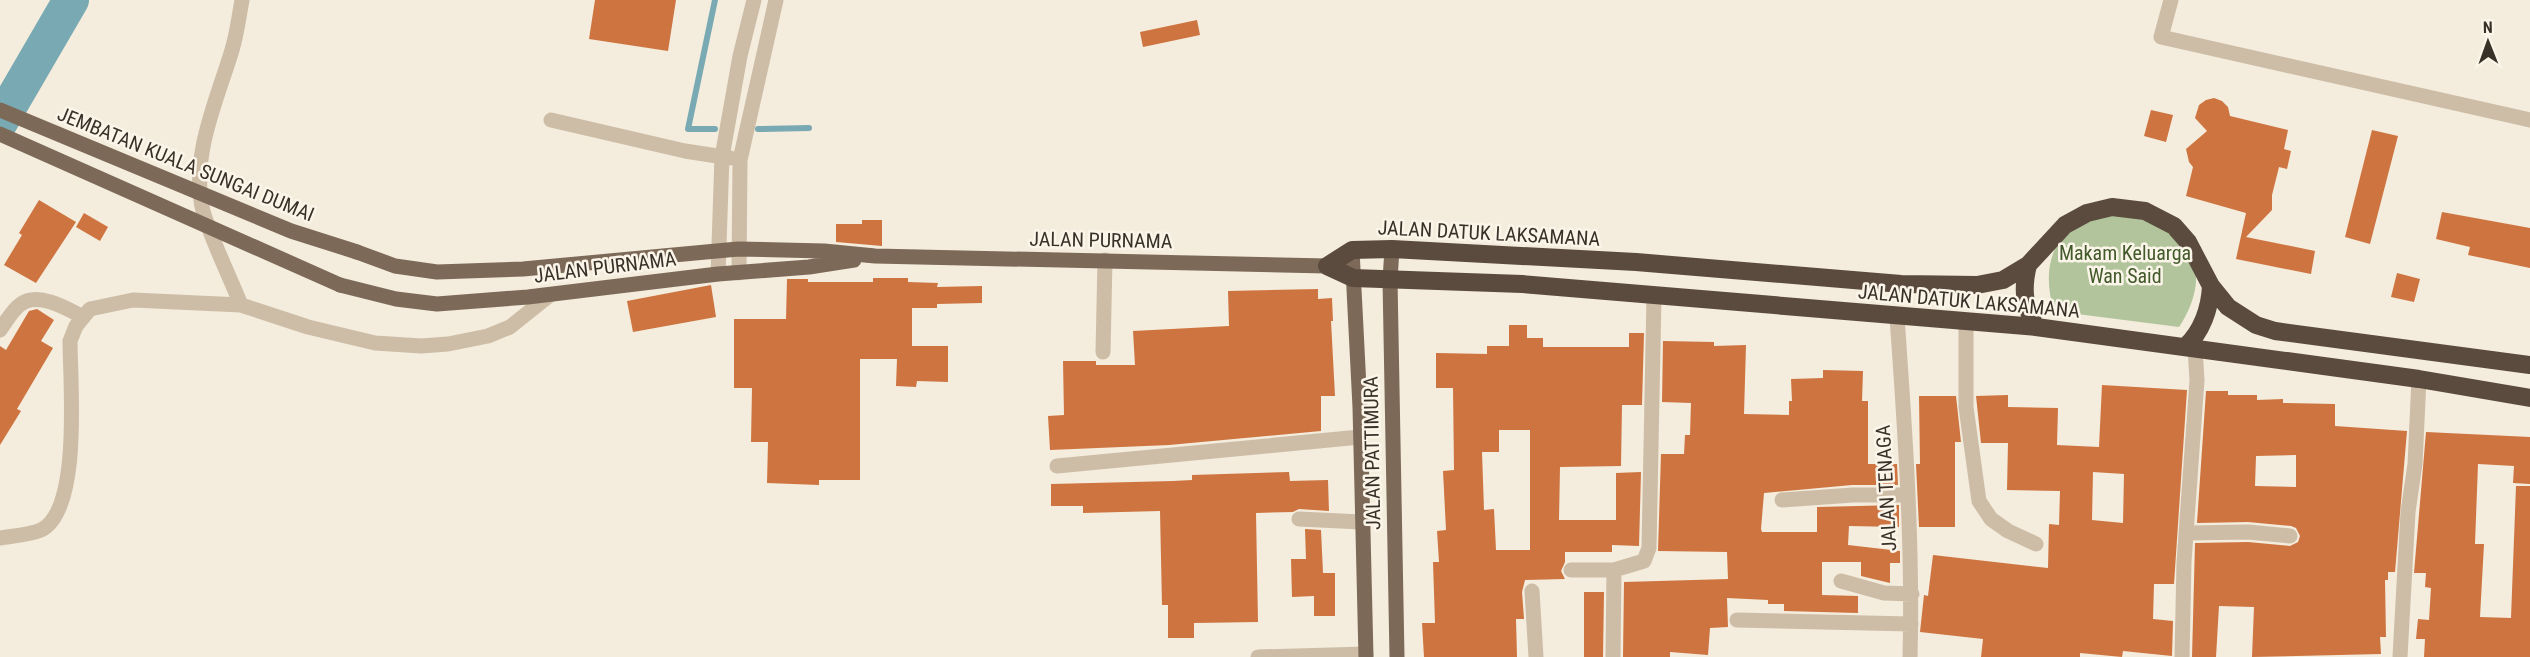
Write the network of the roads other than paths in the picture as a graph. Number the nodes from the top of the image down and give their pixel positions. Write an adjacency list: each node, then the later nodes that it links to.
1 (242, 0): 29 (street)
2 (754, 0): 5 (street)
3 (776, 0): 6 (street)
4 (2171, 0): 9 (street)
5 (747, 28): 6 (street); 11 (street)
6 (767, 34): 12 (street)
7 (0, 111): 17 (main road, JEMBATAN KUALA SUNGAI DUMAI, bridge)
8 (551, 120): 11 (street)
9 (2530, 120)
10 (0, 134): 27 (main road, JALAN PURNAMA, bridge)
11 (722, 158): 12 (street); 16 (street)
12 (740, 159): 13 (street)
13 (738, 249): 16 (main road, JALAN PURNAMA); 18 (main road, JALAN PURNAMA); 22 (street)
14 (1392, 249): 15 (highway, JALAN DATUK LAKSAMANA); 20 (highway, JALAN DATUK LAKSAMANA); 25 (main road, JALAN PATTIMURA)
15 (1352, 250): 21 (highway, JALAN DATUK LAKSAMANA); 24 (main road, JALAN PATTIMURA)
16 (719, 251): 17 (main road, JALAN PURNAMA); 23 (street)
17 (357, 252)
18 (875, 256): 19 (main road, JALAN PURNAMA); 22 (main road, JALAN PURNAMA)
19 (1106, 260): 21 (main road, JALAN PURNAMA); 36 (street)
20 (2028, 265): 26 (highway, JALAN DATUK LAKSAMANA); 33 (highway)
21 (1327, 266): 24 (highway, JALAN DATUK LAKSAMANA)
22 (739, 273): 23 (main road, JALAN PURNAMA)
23 (718, 274): 27 (main road, JALAN PURNAMA)
24 (1353, 278): 25 (highway, JALAN DATUK LAKSAMANA); 40 (main road, JALAN PATTIMURA)
25 (1390, 280): 28 (highway, JALAN DATUK LAKSAMANA); 59 (main road, JALAN PATTIMURA)
26 (2211, 286): 35 (highway); 37 (highway, JALAN DATUK LAKSAMANA)
27 (550, 295): 29 (street)
28 (1654, 296): 31 (highway, JALAN DATUK LAKSAMANA); 51 (street)
29 (241, 305): 30 (street)
30 (83, 317): 34 (street); 48 (street)
31 (1897, 317): 32 (highway, JALAN DATUK LAKSAMANA); 42 (street, JALAN TENAGA)
32 (1966, 323): 33 (highway, JALAN DATUK LAKSAMANA); 49 (street)
33 (2036, 327): 35 (highway, JALAN DATUK LAKSAMANA)
34 (0, 330)
35 (2190, 348): 38 (highway, JALAN DATUK LAKSAMANA); 46 (street)
36 (1103, 352)
37 (2530, 365)
38 (2420, 380): 39 (highway, JALAN DATUK LAKSAMANA); 64 (street)
39 (2530, 398)
40 (1360, 437): 41 (street); 45 (main road, JALAN PATTIMURA)
41 (1057, 466)
42 (1908, 495): 43 (street); 54 (street, JALAN TENAGA)
43 (1782, 500)
44 (1299, 519): 45 (street)
45 (1361, 522): 57 (main road, JALAN PATTIMURA)
46 (2188, 533): 47 (street); 63 (street)
47 (2290, 536)
48 (0, 538)
49 (2036, 544)
50 (1571, 570): 51 (street)
51 (1614, 570): 61 (street)
52 (1841, 581): 54 (street)
53 (1532, 591): 60 (street)
54 (1912, 594): 56 (street, JALAN TENAGA)
55 (1737, 620): 56 (street)
56 (1911, 624): 62 (street, JALAN TENAGA)
57 (1366, 655): 58 (street)
58 (1258, 657)
59 (1397, 657)
60 (1536, 657)
61 (1613, 657)
62 (1910, 657)
63 (2182, 657)
64 (2400, 657)

